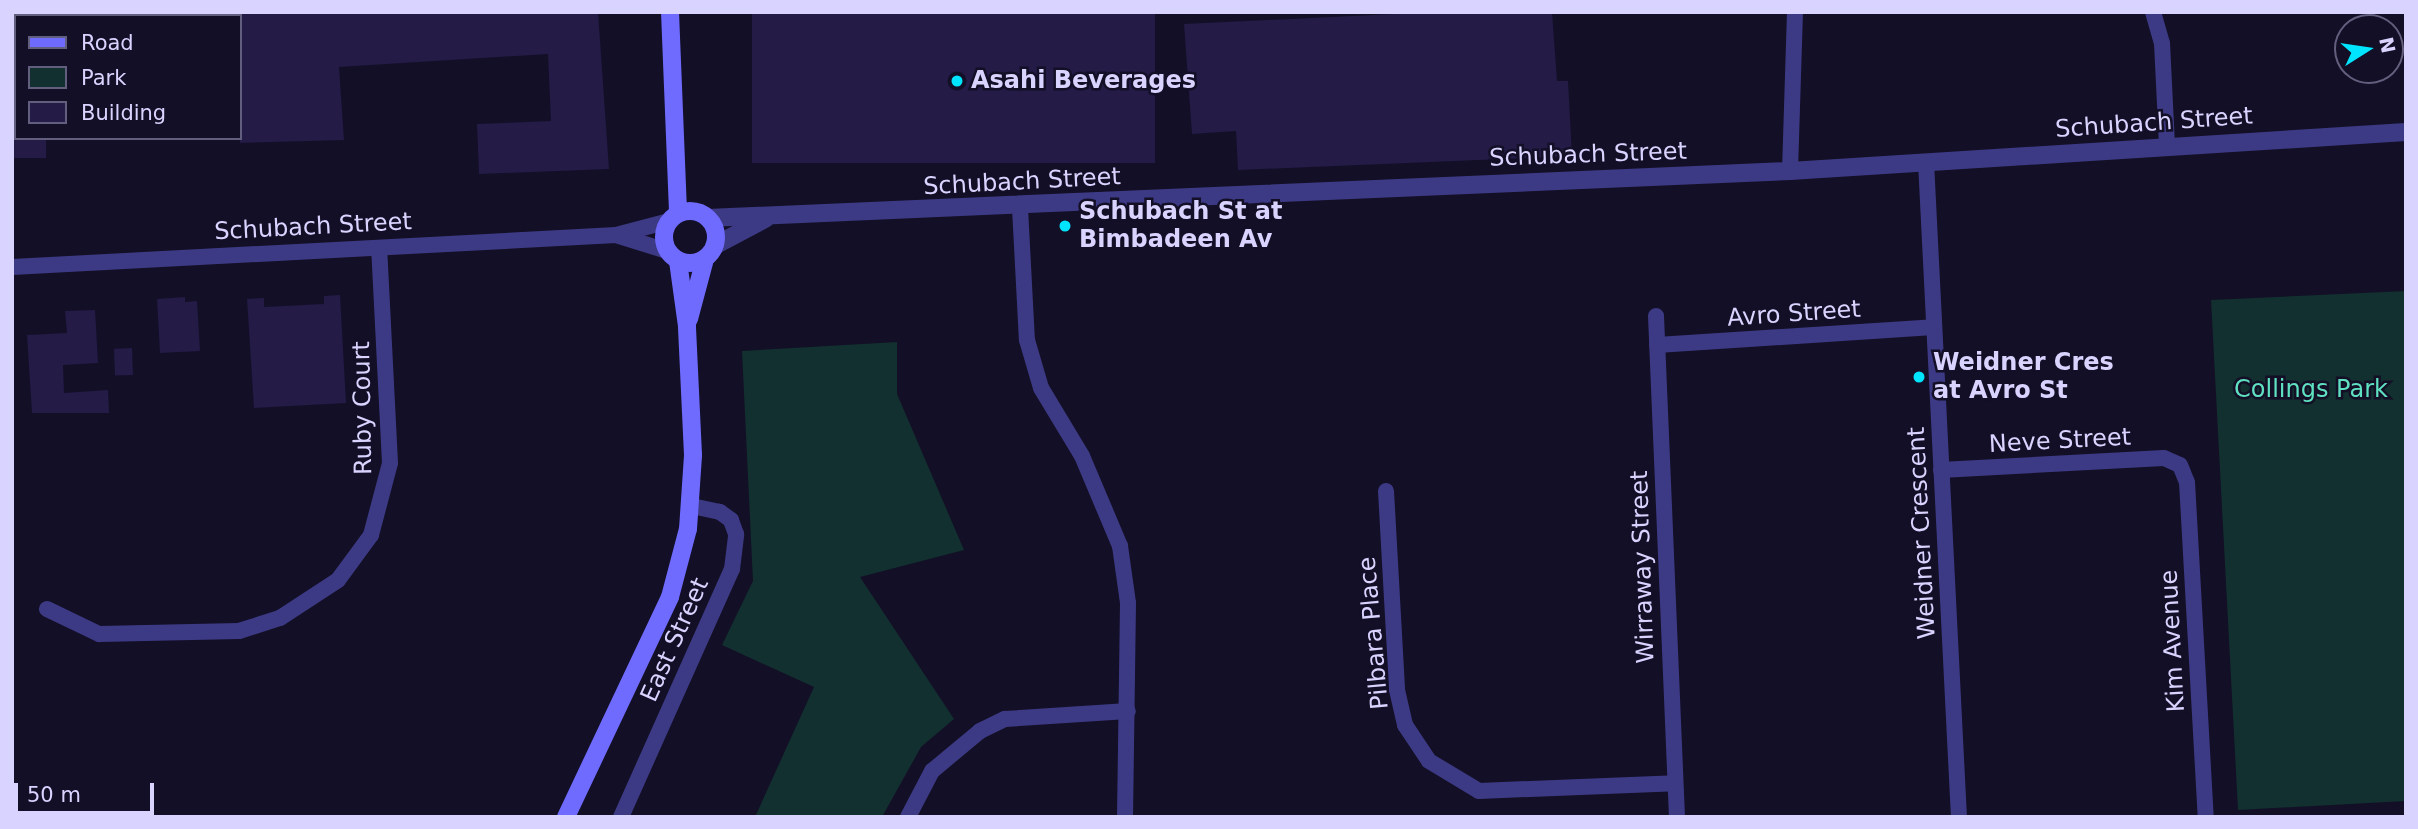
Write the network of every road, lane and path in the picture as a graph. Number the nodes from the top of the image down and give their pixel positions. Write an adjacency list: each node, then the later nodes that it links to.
1 (670, 12): 7 (main road)
2 (1796, 12): 8 (street)
3 (2152, 12): 5 (street)
4 (2406, 132): 5 (street, Schubach Street)
5 (2167, 146): 6 (street, Schubach Street)
6 (1926, 162): 8 (street, Schubach Street); 20 (street, Weidner Crescent)
7 (679, 167): 10 (main road); 12 (main road)
8 (1790, 171): 9 (street, Schubach Street)
9 (1020, 208): 11 (street, Schubach Street); 27 (street)
10 (704, 215): 11 (street, Schubach Street); 12 (main road); 15 (main road)
11 (772, 216): 15 (street, Schubach Street)
12 (673, 217): 13 (street, Schubach Street); 16 (main road)
13 (616, 235): 14 (street, Schubach Street); 16 (street, Schubach Street)
14 (379, 247): 17 (street, Schubach Street); 26 (street, Ruby Court)
15 (710, 253): 16 (main road); 19 (main road, East Street)
16 (672, 256): 19 (main road, East Street)
17 (12, 267)
18 (1656, 316): 21 (street, Wirraway Street)
19 (687, 326): 25 (main road, East Street)
20 (1933, 327): 21 (street, Avro Street); 23 (street, Weidner Crescent)
21 (1657, 345): 28 (street, Wirraway Street)
22 (2180, 465): 23 (street, Neve Street); 35 (street, Kim Avenue)
23 (1941, 470): 34 (street, Weidner Crescent)
24 (1387, 491): 28 (street, Pilbara Place)
25 (691, 506): 29 (main road, East Street); 30 (street, East Street)
26 (47, 610)
27 (1128, 711): 31 (street); 32 (street)
28 (1675, 783): 33 (street, Wirraway Street)
29 (566, 817)
30 (621, 817)
31 (908, 817)
32 (1125, 817)
33 (1677, 817)
34 (1959, 817)
35 (2206, 817)

